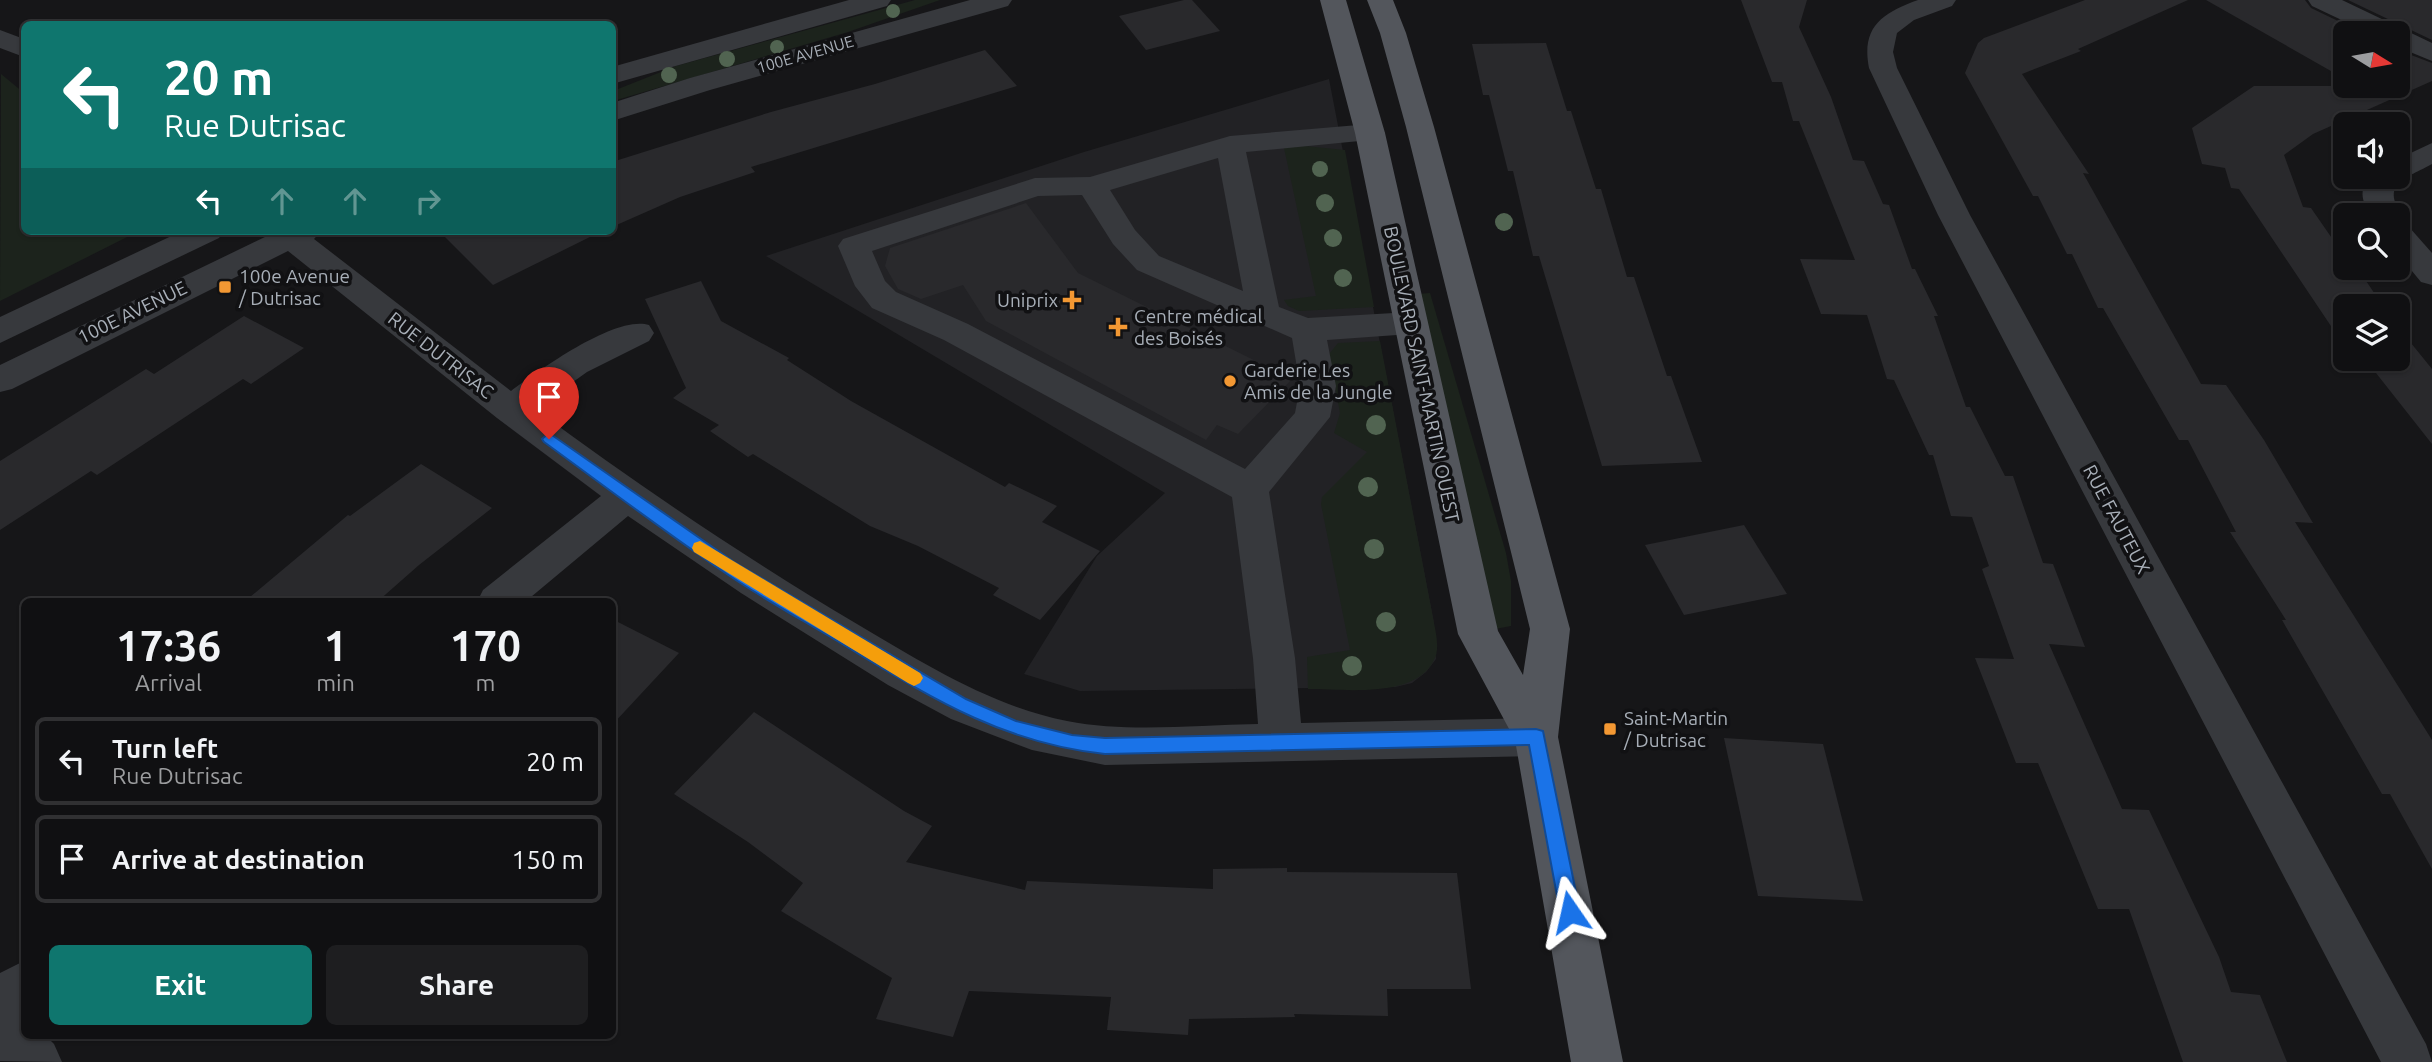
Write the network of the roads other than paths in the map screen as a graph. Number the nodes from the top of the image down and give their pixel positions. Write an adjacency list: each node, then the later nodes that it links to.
1 (878, 0): 12 (street, 100E AVENUE)
2 (999, 0): 13 (street, 100E AVENUE)
3 (1333, 0): 14 (main road, BOULEVARD SAINT-MARTIN OUEST)
4 (1380, 0): 34 (main road, BOULEVARD SAINT-MARTIN OUEST)
5 (1943, 0): 41 (street, RUE FAUTEUX)
6 (2321, 0): 7 (street)
7 (2365, 21)
8 (0, 38): 10 (street)
9 (2410, 43): 11 (street)
10 (21, 48)
11 (2432, 53)
12 (616, 75)
13 (616, 112)
14 (1370, 133): 15 (street); 25 (main road, BOULEVARD SAINT-MARTIN OUEST)
15 (1230, 145): 18 (street); 24 (street)
16 (2432, 152): 17 (street)
17 (2410, 164)
18 (1092, 186): 24 (street); 31 (street)
19 (200, 235): 27 (street)
20 (288, 235): 29 (street, 100E AVENUE)
21 (294, 235): 30 (street, RUE DUTRISAC)
22 (2410, 248): 23 (street)
23 (2432, 274)
24 (1264, 313): 26 (street)
25 (1412, 323): 26 (street); 34 (main road, BOULEVARD SAINT-MARTIN OUEST)
26 (1308, 330): 31 (street)
27 (0, 331)
28 (636, 333): 30 (street)
29 (0, 380)
30 (510, 409): 32 (street, RUE DUTRISAC)
31 (1250, 489): 35 (street)
32 (627, 496): 33 (street); 35 (street, RUE DUTRISAC)
33 (502, 598)
34 (1536, 737): 35 (street, RUE DUTRISAC); 40 (main road, BOULEVARD SAINT-MARTIN OUEST)
35 (1281, 743)
36 (21, 988): 37 (street)
37 (0, 1005)
38 (0, 1025): 39 (street)
39 (36, 1062)
40 (1597, 1062)
41 (2408, 1062)

